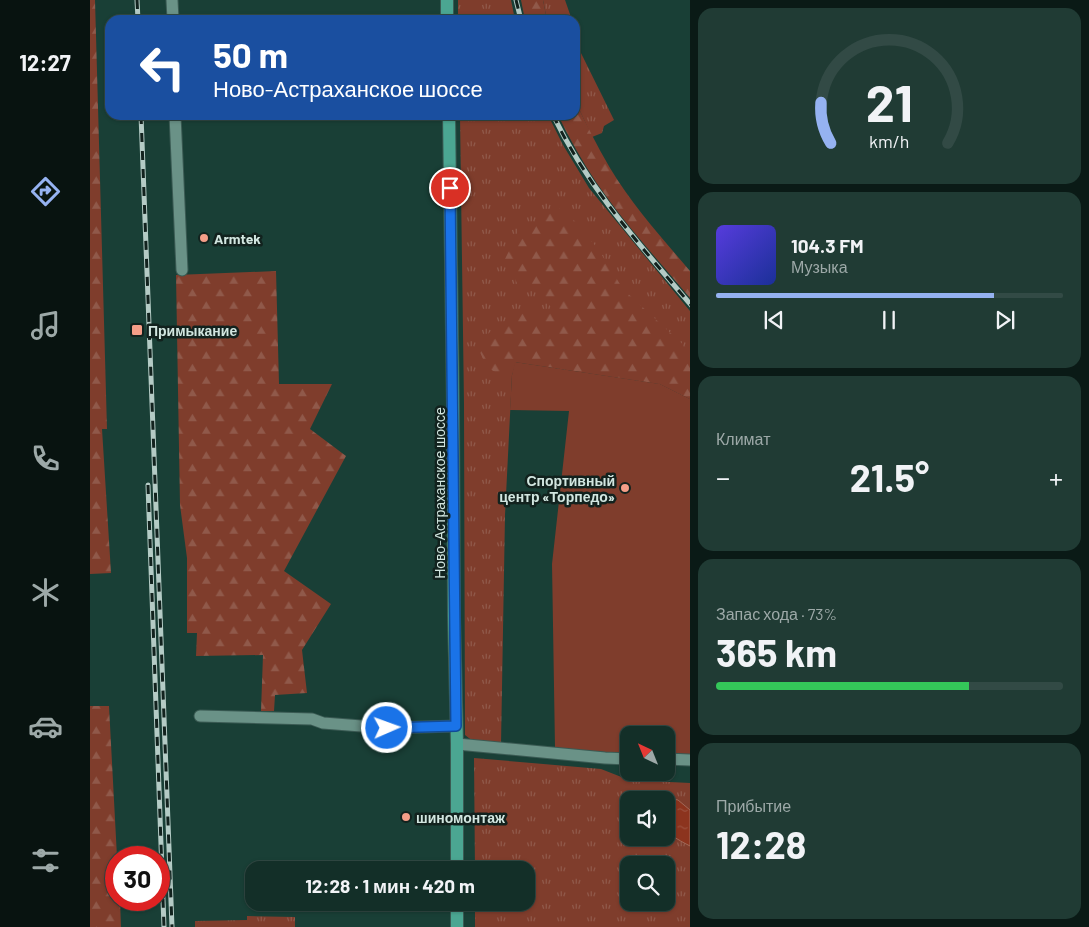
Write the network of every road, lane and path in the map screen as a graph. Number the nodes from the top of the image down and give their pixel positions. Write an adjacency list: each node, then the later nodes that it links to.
1 (172, 0): 3 (street)
2 (447, 0): 4 (main road)
3 (173, 15)
4 (447, 15)
5 (176, 120): 7 (street)
6 (449, 120): 9 (main road, Ново-Астраханское шоссе)
7 (182, 270)
8 (200, 716): 9 (street)
9 (456, 726): 10 (main road, Ново-Астраханское шоссе)
10 (457, 744): 11 (street); 14 (main road, Ново-Астраханское шоссе)
11 (620, 758)
12 (675, 759): 13 (street)
13 (690, 760)
14 (457, 861)
15 (457, 911): 16 (main road)
16 (458, 927)

